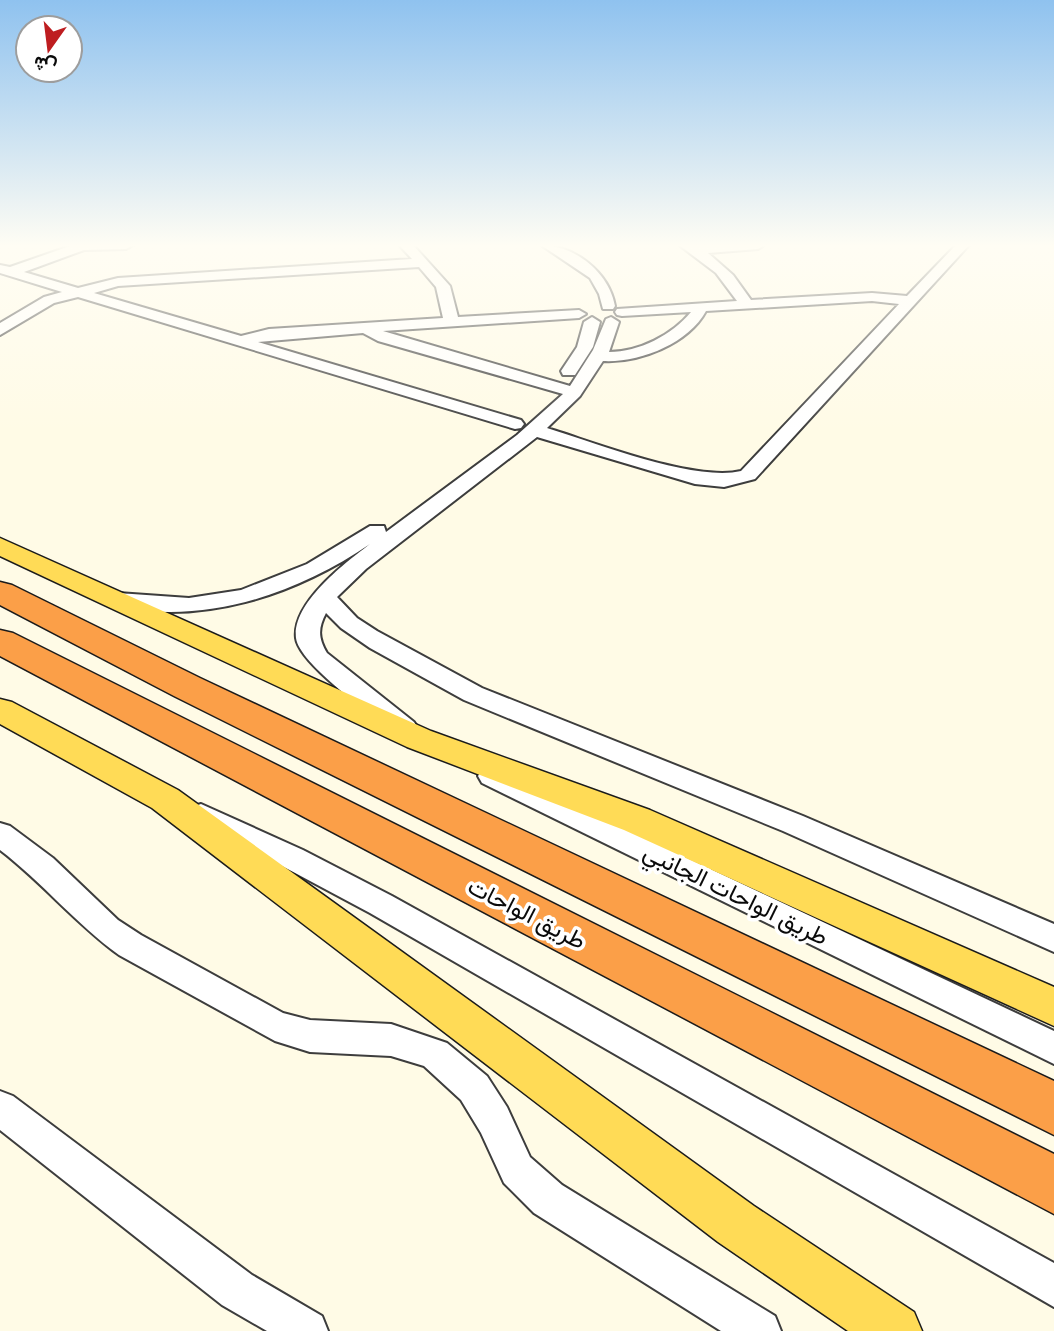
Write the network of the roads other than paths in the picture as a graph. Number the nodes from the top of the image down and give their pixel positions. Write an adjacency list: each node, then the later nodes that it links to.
1 (50, 307): 12 (street)
2 (136, 307): 13 (street)
3 (448, 307): 10 (street)
4 (598, 307): 9 (street)
5 (602, 307): 9 (street)
6 (714, 307): 8 (street)
7 (904, 307): 18 (street)
8 (700, 308): 9 (street); 15 (street)
9 (601, 314): 10 (street); 15 (street); 16 (street)
10 (452, 322): 11 (street)
11 (369, 328): 13 (street); 16 (street)
12 (7, 329): 14 (street)
13 (242, 341): 17 (street)
14 (0, 346)
15 (599, 356): 16 (street)
16 (565, 389): 17 (street); 18 (street)
17 (515, 424): 19 (street)
18 (533, 430): 19 (street)
19 (500, 447): 20 (street)
20 (436, 495): 23 (street, طريق الواحات الجانبي); 24 (street)
21 (0, 545): 24 (main road)
22 (0, 592): 34 (highway)
23 (325, 597): 27 (street, طريق الواحات الجانبي); 30 (street)
24 (118, 600): 27 (main road)
25 (0, 641): 35 (highway, طريق الواحات)
26 (0, 710): 28 (main road)
27 (419, 739): 31 (main road); 32 (street, طريق الواحات الجانبي)
28 (165, 799): 36 (street); 39 (main road)
29 (0, 834): 38 (street)
30 (1054, 939)
31 (1054, 1007)
32 (1054, 1048)
33 (0, 1109): 37 (street)
34 (1054, 1109)
35 (1054, 1185)
36 (1054, 1286)
37 (307, 1331)
38 (760, 1331)
39 (895, 1331)

